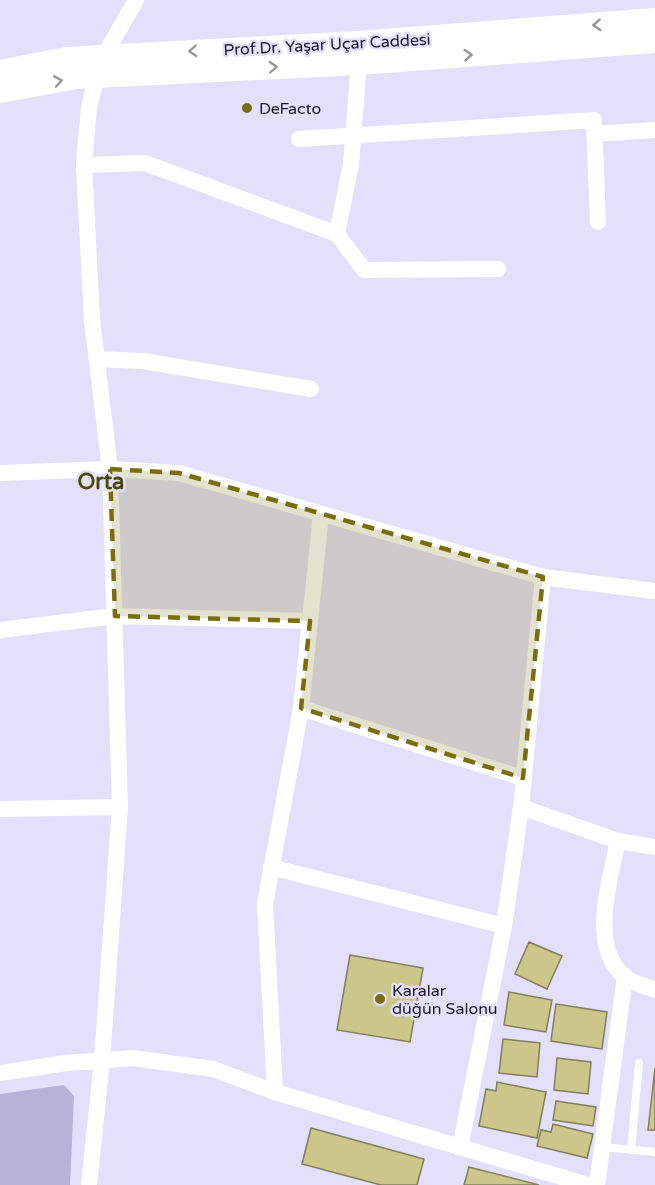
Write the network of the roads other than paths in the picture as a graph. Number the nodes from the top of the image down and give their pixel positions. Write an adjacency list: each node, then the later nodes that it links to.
1 (135, 0): 5 (street)
2 (655, 20): 5 (main road, Prof.Dr. Yaşar Uçar Caddesi, one-way to 5)
3 (655, 41): 4 (main road, one-way to 3)
4 (359, 63): 5 (main road, one-way to 4); 10 (street)
5 (101, 66): 6 (main road, Prof.Dr. Yaşar Uçar Caddesi); 7 (main road, one-way to 5); 12 (street)
6 (0, 72)
7 (0, 91)
8 (655, 130): 9 (street)
9 (594, 134): 10 (street); 13 (street)
10 (353, 135): 11 (street); 14 (street)
11 (299, 139)
12 (84, 165): 14 (street); 16 (street)
13 (598, 222)
14 (337, 234): 15 (street)
15 (498, 269)
16 (97, 359): 17 (street); 18 (street)
17 (310, 389)
18 (110, 469): 19 (street); 20 (street); 23 (street)
19 (0, 473)
20 (321, 514): 21 (street); 24 (street)
21 (543, 577): 22 (street); 27 (street)
22 (655, 591)
23 (115, 616): 24 (street); 25 (street); 28 (street)
24 (310, 621): 26 (street)
25 (0, 630)
26 (301, 708): 27 (street); 33 (street)
27 (523, 778): 29 (street)
28 (120, 807): 30 (street); 37 (street)
29 (521, 807): 31 (street); 34 (street)
30 (0, 809)
31 (618, 842): 32 (street); 35 (street)
32 (655, 847)
33 (271, 867): 34 (street); 40 (street)
34 (504, 926): 42 (street)
35 (625, 976): 36 (street); 41 (street)
36 (655, 990)
37 (102, 1060): 39 (street); 40 (street); 45 (street)
38 (639, 1063): 43 (lane)
39 (0, 1073)
40 (275, 1092): 42 (street)
41 (603, 1147): 43 (lane); 47 (street)
42 (460, 1148): 46 (street)
43 (631, 1150): 44 (lane)
44 (655, 1152)
45 (89, 1185)
46 (588, 1185)
47 (597, 1185)

